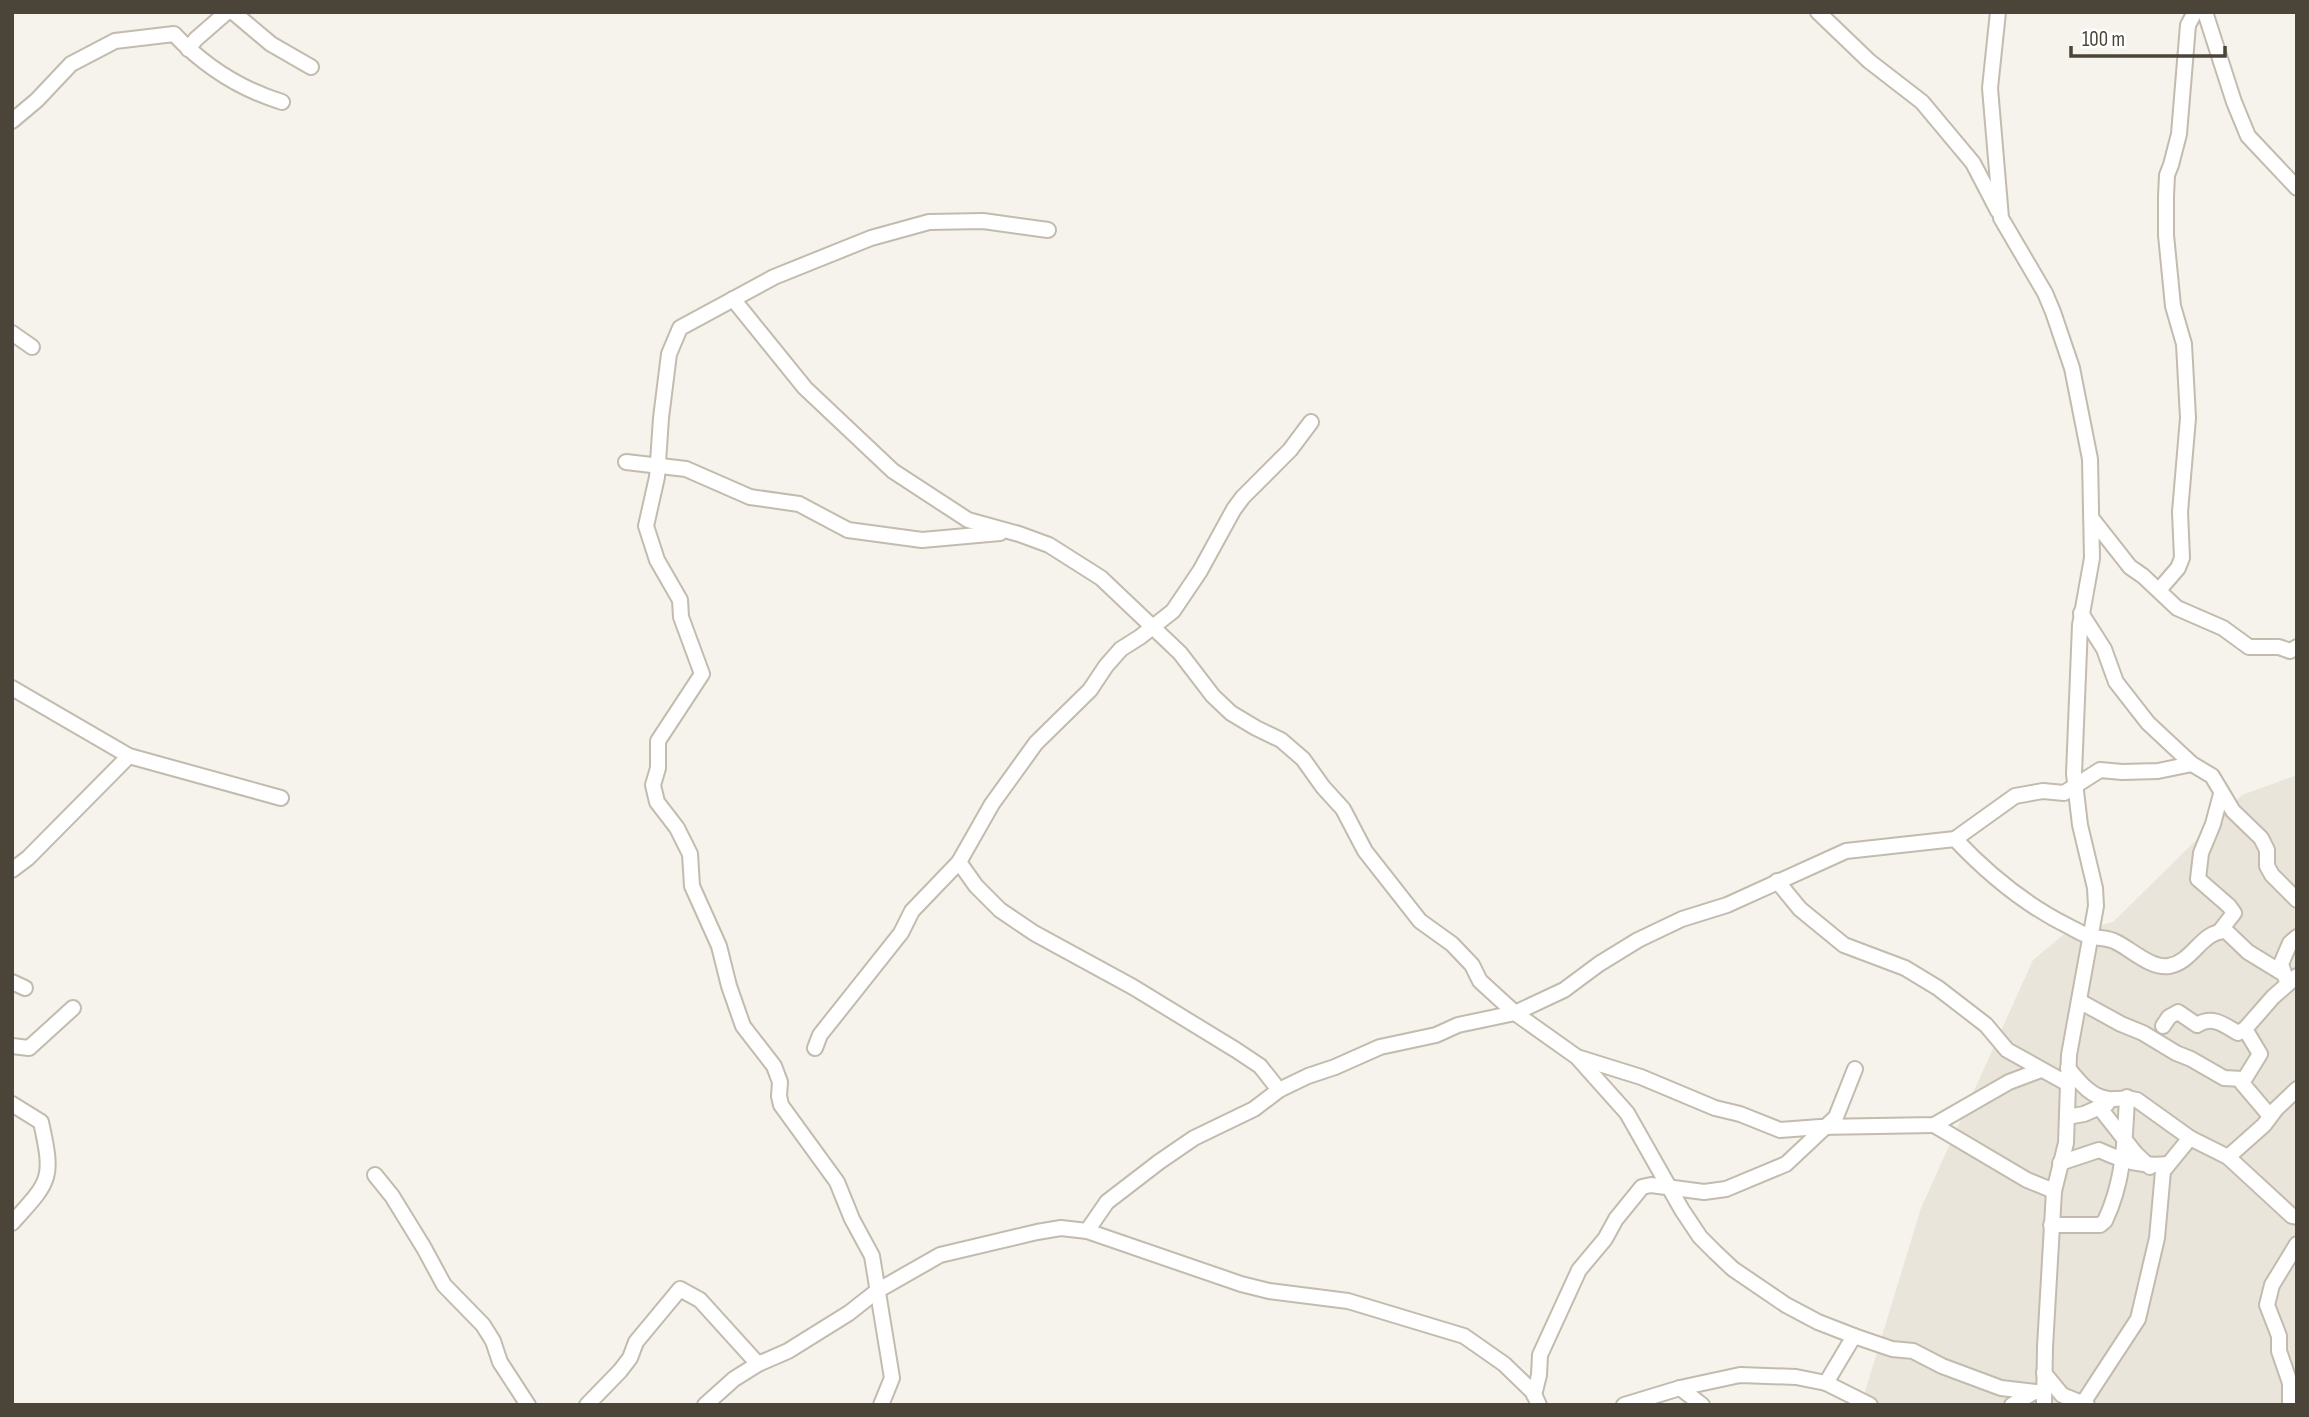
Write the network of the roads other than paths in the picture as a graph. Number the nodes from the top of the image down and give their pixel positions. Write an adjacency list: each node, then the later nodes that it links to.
1 (227, 12): 7 (street)
2 (233, 12): 8 (street)
3 (1818, 12): 12 (street)
4 (1998, 12): 12 (street)
5 (2195, 12): 22 (street)
6 (2205, 12): 11 (street)
7 (188, 49): 9 (street); 10 (street)
8 (311, 67)
9 (282, 102)
10 (12, 121)
11 (2297, 188)
12 (2001, 218): 20 (street)
13 (1048, 230): 14 (street)
14 (733, 299): 19 (street); 21 (street)
15 (12, 333): 16 (street)
16 (32, 347)
17 (1311, 422): 24 (street)
18 (626, 462): 19 (street)
19 (658, 465): 21 (street); 79 (street)
20 (2093, 520): 22 (street); 23 (street)
21 (1012, 532): 24 (street)
22 (2159, 590): 25 (street)
23 (2081, 613): 28 (street); 29 (street)
24 (1152, 627): 33 (street); 43 (street)
25 (2297, 647)
26 (12, 688): 27 (street)
27 (128, 756): 31 (street); 34 (street)
28 (2192, 764): 29 (street); 30 (street)
29 (2075, 787): 32 (street); 38 (street)
30 (2221, 794): 36 (street); 37 (street)
31 (281, 798)
32 (1955, 839): 35 (street); 38 (street)
33 (959, 862): 47 (street); 55 (street)
34 (12, 870)
35 (1777, 881): 43 (street); 51 (street)
36 (2297, 900)
37 (2220, 931): 38 (street); 40 (street)
38 (2091, 937): 41 (street)
39 (2297, 937): 40 (street)
40 (2289, 977): 45 (street)
41 (2079, 1001): 49 (street); 52 (street)
42 (74, 1008): 46 (street)
43 (1515, 1013): 48 (street); 55 (street)
44 (2163, 1026): 45 (street)
45 (2245, 1030): 52 (street)
46 (12, 1046)
47 (816, 1048)
48 (1577, 1057): 62 (street); 72 (street)
49 (2068, 1068): 53 (street); 56 (street)
50 (1855, 1069): 62 (street)
51 (2041, 1070): 53 (street); 61 (street)
52 (2243, 1079): 59 (street)
53 (2068, 1084): 60 (street)
54 (2297, 1089): 59 (street)
55 (1279, 1090): 77 (street)
56 (2121, 1098): 58 (street); 63 (street); 64 (street)
57 (12, 1104): 75 (street)
58 (2099, 1107): 60 (street); 63 (street)
59 (2270, 1116): 65 (street)
60 (2067, 1117): 67 (street)
61 (1934, 1125): 62 (street); 73 (street)
62 (1827, 1127): 72 (street)
63 (2124, 1139): 66 (street); 69 (street)
64 (2190, 1139): 65 (street); 68 (street)
65 (2228, 1157): 74 (street)
66 (2124, 1161): 67 (street); 69 (street); 76 (street)
67 (2060, 1163): 73 (street)
68 (2168, 1164): 69 (street); 71 (street)
69 (2150, 1166): 71 (street)
70 (375, 1175): 88 (street)
71 (2163, 1180): 87 (street)
72 (1668, 1187): 80 (street); 86 (street)
73 (2054, 1191): 76 (street)
74 (2297, 1217)
75 (12, 1223)
76 (2051, 1225): 82 (street)
77 (1087, 1231): 79 (street); 86 (street)
78 (2297, 1244): 96 (street)
79 (877, 1291): 81 (street); 91 (street)
80 (1854, 1336): 83 (street); 85 (street)
81 (758, 1364): 89 (street); 90 (street)
82 (2045, 1373): 85 (street); 87 (street)
83 (1826, 1383): 84 (street); 94 (street)
84 (1680, 1388): 92 (street); 93 (street)
85 (2041, 1396): 95 (street)
86 (1536, 1400)
87 (2085, 1404)
88 (528, 1405)
89 (587, 1405)
90 (705, 1405)
91 (881, 1405)
92 (1623, 1405)
93 (1702, 1405)
94 (1870, 1405)
95 (2012, 1405)
96 (2290, 1405)

